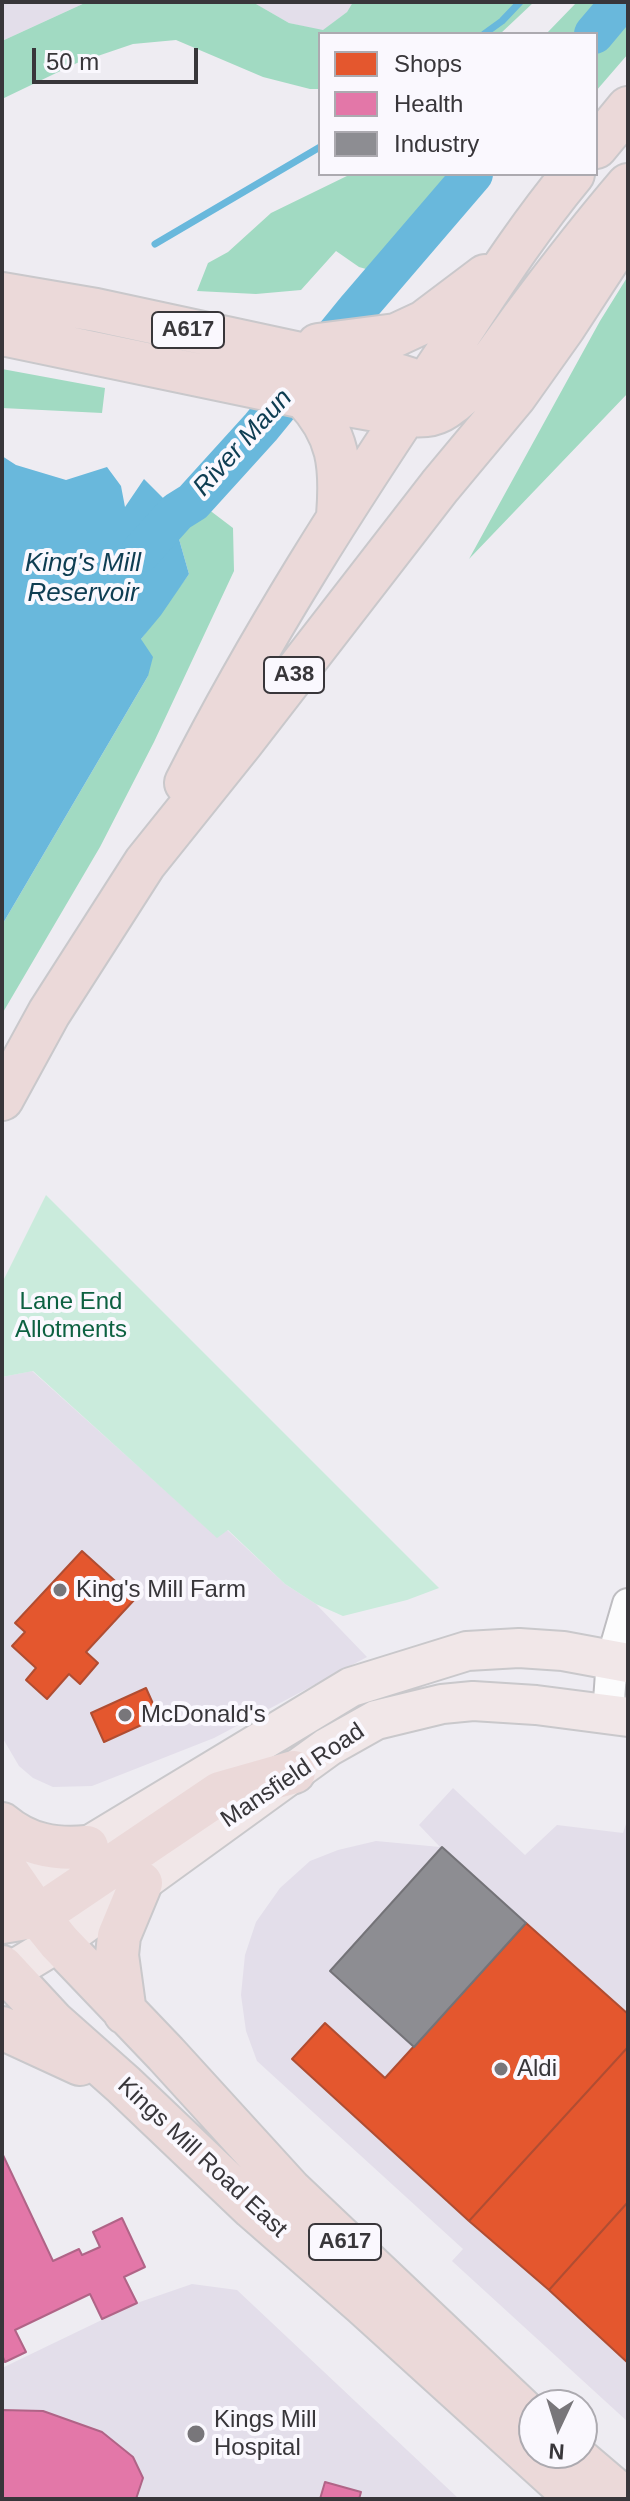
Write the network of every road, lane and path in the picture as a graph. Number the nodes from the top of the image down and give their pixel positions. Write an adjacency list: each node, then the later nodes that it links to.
1 (628, 108): 2 (highway)
2 (598, 145)
3 (572, 176): 6 (highway, A38)
4 (628, 185): 11 (highway)
5 (628, 224): 12 (highway, A38)
6 (514, 253): 9 (highway, A617); 11 (highway, A38)
7 (2, 294): 9 (highway, A617)
8 (2, 334): 10 (highway, A617)
9 (362, 352): 11 (highway, A617)
10 (314, 402): 11 (highway); 13 (highway)
11 (424, 403): 12 (highway); 13 (highway, A38)
12 (440, 486): 14 (highway, A38)
13 (338, 516): 14 (highway, A38)
14 (145, 863): 15 (highway, A38)
15 (2, 1099)
16 (628, 1604): 17 (street)
17 (621, 1688): 18 (main road, Mansfield Road); 20 (main road, Mansfield Road)
18 (294, 1772): 21 (main road, Mansfield Road); 22 (highway)
19 (2, 1824): 20 (highway)
20 (87, 1847): 22 (main road, Mansfield Road)
21 (141, 1883): 22 (main road, Mansfield Road); 23 (highway)
22 (15, 1932): 23 (highway, Kings Mill Road East / A617); 25 (highway, Kings Mill Road East / A617); 26 (highway)
23 (125, 2013): 27 (highway, Kings Mill Road East / A617)
24 (2, 2028): 25 (highway)
25 (124, 2085): 26 (highway, Kings Mill Road East / A617)
26 (253, 2208): 29 (highway, Kings Mill Road East / A617)
27 (518, 2406)
28 (590, 2469): 30 (highway)
29 (578, 2499)
30 (625, 2499)

